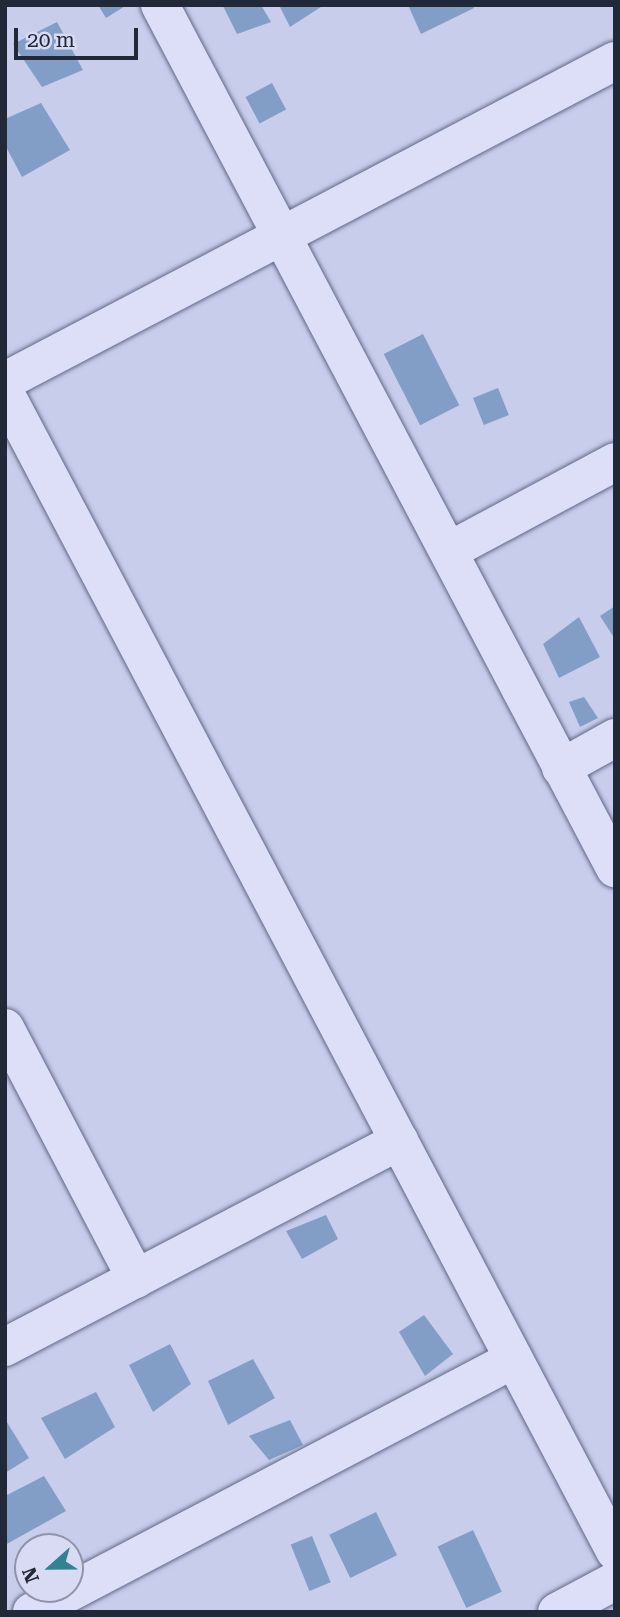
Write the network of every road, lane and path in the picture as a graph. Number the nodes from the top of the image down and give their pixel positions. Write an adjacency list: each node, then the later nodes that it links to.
1 (160, 5): 3 (street)
2 (615, 61): 3 (street)
3 (282, 236): 4 (street); 7 (street)
4 (5, 381)
5 (5, 393): 12 (street)
6 (615, 463): 7 (street)
7 (449, 551): 9 (street)
8 (615, 738): 9 (street)
9 (561, 768): 10 (street)
10 (615, 868)
11 (10, 1048): 13 (street)
12 (399, 1141): 13 (street); 15 (street)
13 (136, 1279): 14 (street)
14 (5, 1347)
15 (514, 1359): 16 (street); 18 (street)
16 (615, 1551)
17 (615, 1581): 19 (street)
18 (32, 1612)
19 (557, 1612)

